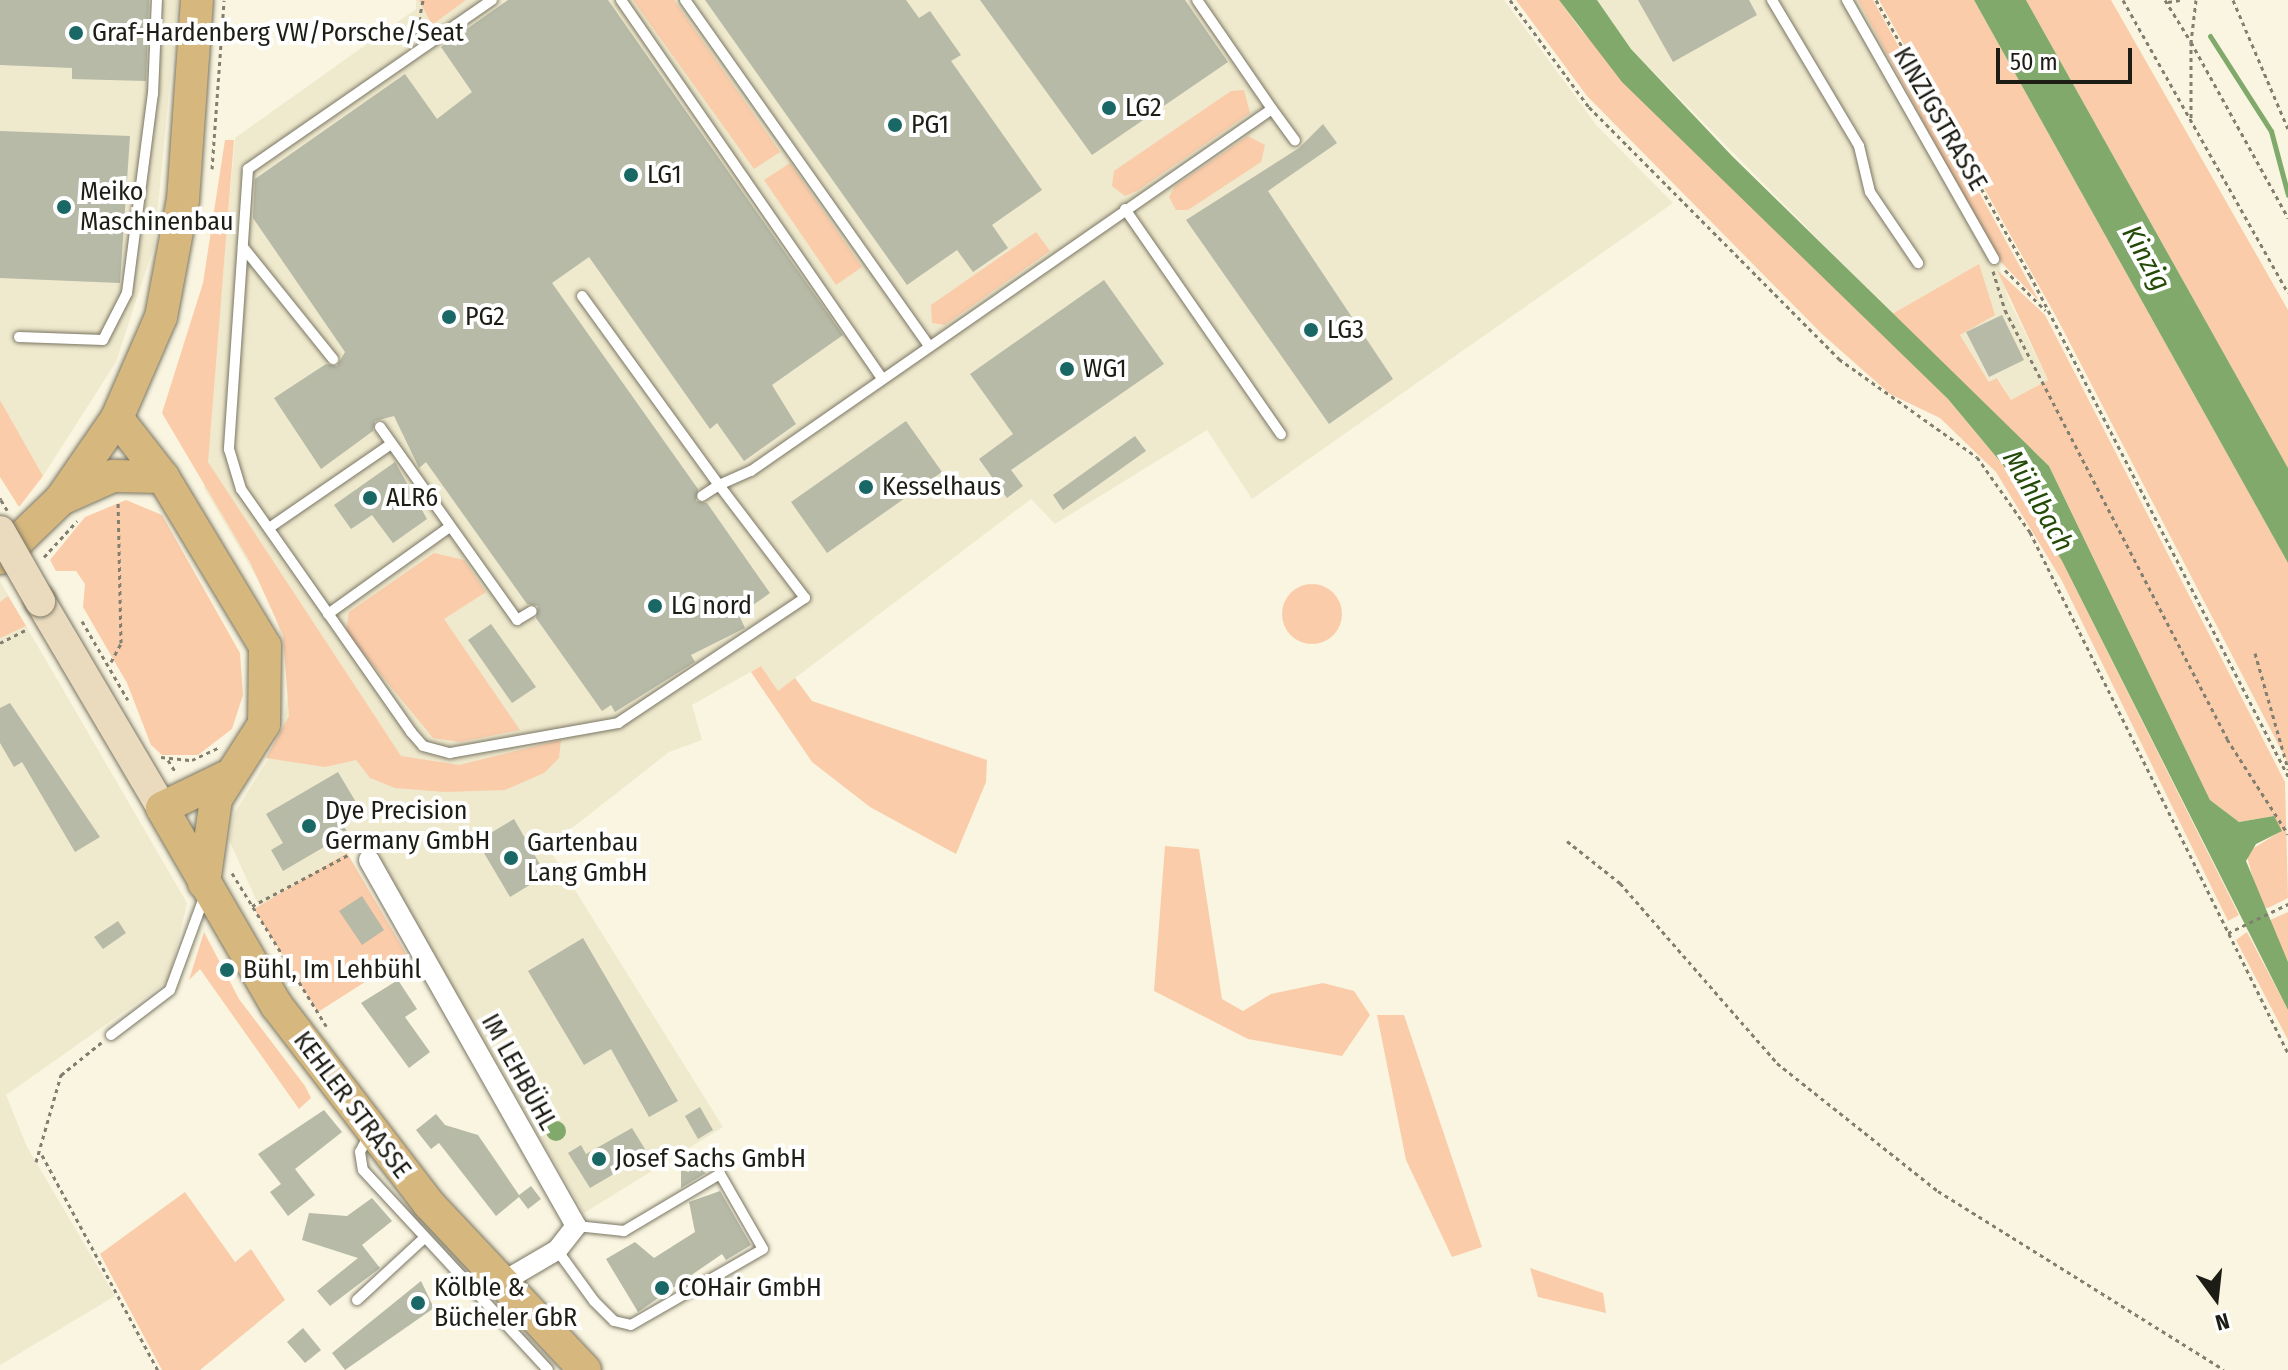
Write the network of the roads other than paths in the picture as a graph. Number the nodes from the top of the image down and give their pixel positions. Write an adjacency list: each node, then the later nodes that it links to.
1 (157, 0): 16 (lane)
2 (197, 0): 20 (main road)
3 (492, 0): 12 (lane)
4 (621, 0): 19 (lane)
5 (685, 0): 17 (lane)
6 (1197, 0): 9 (lane)
7 (1772, 0): 14 (lane)
8 (1847, 0): 13 (lane, KINZIGSTRASSE)
9 (1272, 109): 10 (lane); 11 (lane)
10 (1295, 141)
11 (1125, 209): 17 (lane); 22 (lane)
12 (243, 247): 18 (lane); 28 (lane)
13 (1994, 259)
14 (1918, 263)
15 (582, 296): 25 (lane)
16 (19, 337)
17 (929, 346): 19 (lane)
18 (333, 359)
19 (882, 378): 25 (lane)
20 (117, 418): 24 (main road); 27 (main road)
21 (380, 427): 23 (lane)
22 (1281, 434)
23 (391, 444): 28 (lane); 29 (lane)
24 (163, 477): 27 (main road); 34 (main road)
25 (719, 485): 26 (lane); 33 (lane)
26 (702, 496)
27 (74, 504): 31 (main road)
28 (269, 528): 33 (lane)
29 (448, 528): 32 (lane); 33 (lane)
30 (0, 531): 35 (main road, bridge)
31 (0, 558)
32 (532, 611)
33 (328, 614)
34 (226, 777): 35 (main road); 37 (main road)
35 (162, 808): 37 (main road, KEHLER STRASSE)
36 (369, 860): 40 (street, IM LEHBÜHL)
37 (214, 881): 38 (lane); 39 (main road, KEHLER STRASSE)
38 (111, 1035)
39 (371, 1134): 41 (lane); 43 (main road, KEHLER STRASSE)
40 (576, 1226): 42 (street); 42 (lane)
41 (423, 1239): 44 (lane); 45 (lane)
42 (557, 1250): 43 (street)
43 (501, 1283): 46 (main road, KEHLER STRASSE)
44 (357, 1300)
45 (548, 1370)
46 (585, 1370)

